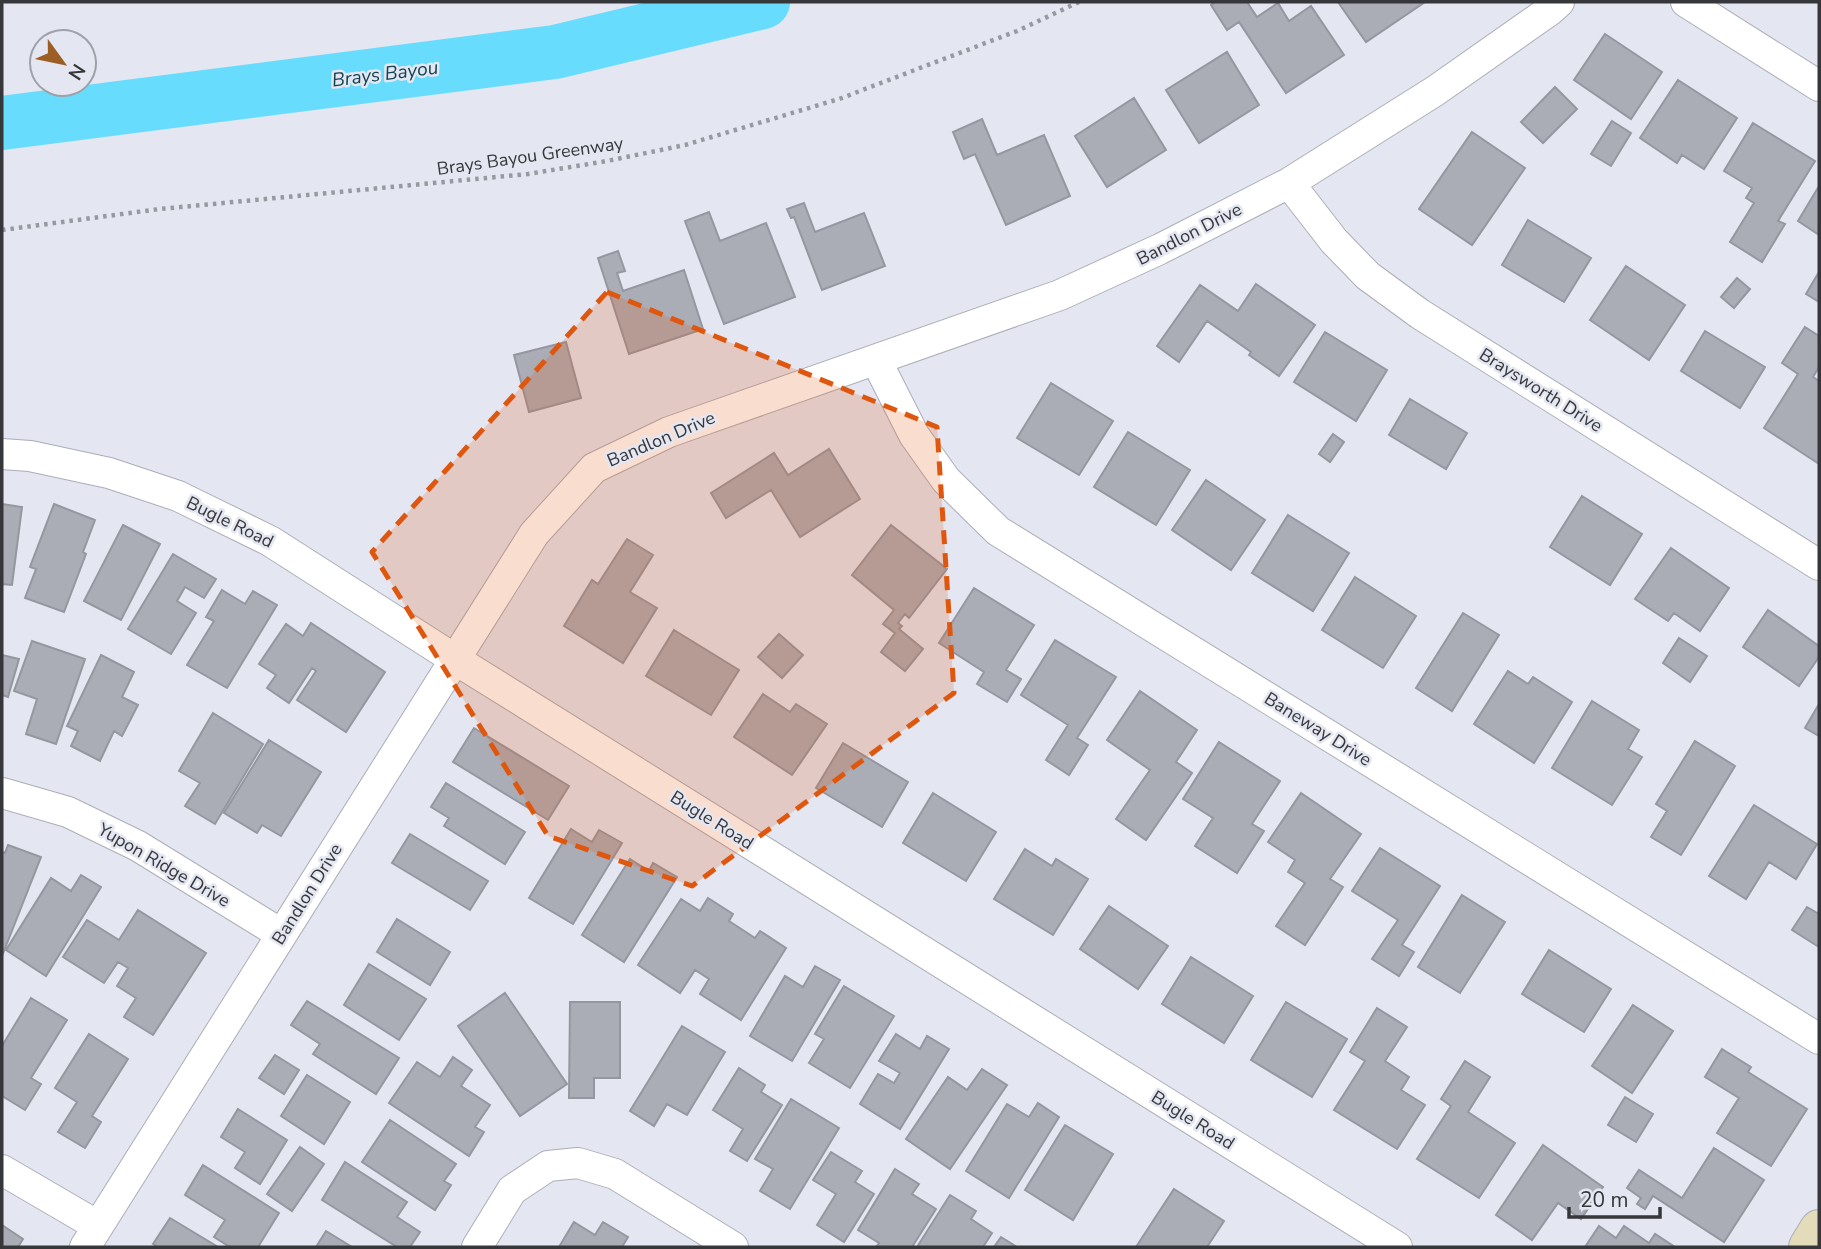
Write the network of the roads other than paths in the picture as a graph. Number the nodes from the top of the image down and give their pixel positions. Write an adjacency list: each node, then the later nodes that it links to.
1 (1559, 2): 4 (street, Bandlon Drive)
2 (1686, 2): 3 (street)
3 (1819, 86)
4 (1289, 183): 5 (street, Bandlon Drive); 7 (street, Braysworth Drive)
5 (876, 360): 8 (street, Bandlon Drive); 11 (street, Baneway Drive)
6 (2, 454): 8 (street, Bugle Road)
7 (1819, 565)
8 (456, 660): 10 (street, Bandlon Drive); 17 (street, Bugle Road)
9 (2, 793): 10 (street, Yupon Ridge Drive)
10 (281, 934): 14 (street, Bandlon Drive)
11 (1819, 1039)
12 (2, 1170): 14 (street)
13 (1819, 1228): 18 (street)
14 (91, 1237)
15 (477, 1247): 16 (street)
16 (733, 1247)
17 (1397, 1247)
18 (1808, 1247)

